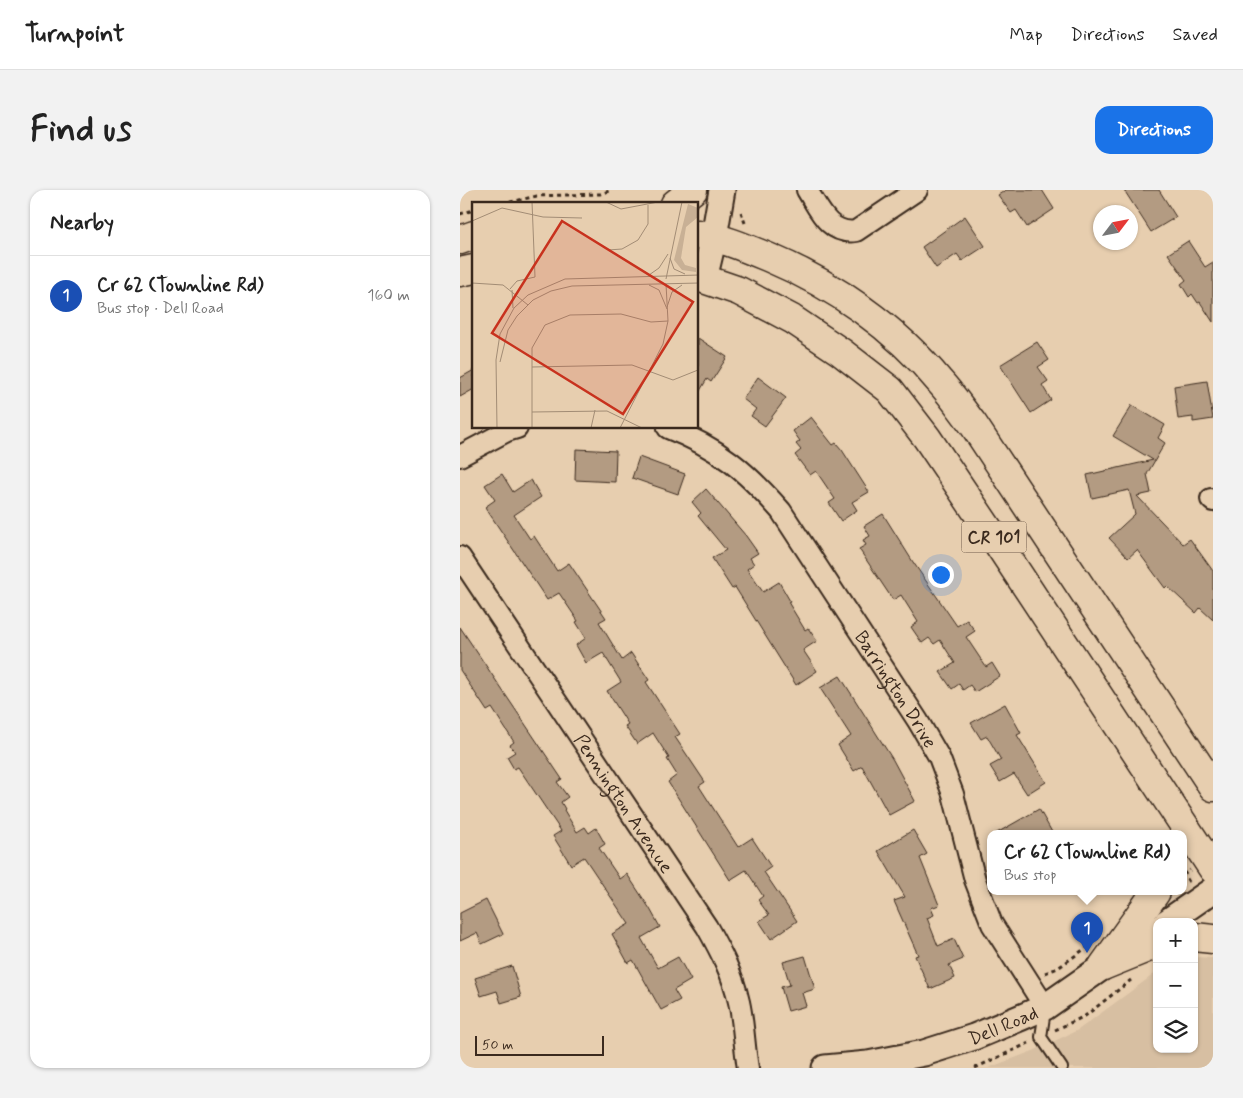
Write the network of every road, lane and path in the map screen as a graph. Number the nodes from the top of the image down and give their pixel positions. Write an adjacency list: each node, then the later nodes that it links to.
1 (612, 190): 6 (path)
2 (693, 190): 7 (main road)
3 (722, 190): 9 (street)
4 (807, 190): 5 (street)
5 (917, 190)
6 (510, 202)
7 (678, 202)
8 (472, 236): 10 (main road)
9 (706, 236): 11 (street); 16 (main road, CR 101)
10 (460, 240)
11 (701, 278): 17 (main road, CR 101 / CR 101)
12 (514, 429): 14 (street)
13 (670, 429): 31 (street, Barrington Drive)
14 (460, 456)
15 (460, 557): 33 (street, Pennington Avenue)
16 (1187, 748): 18 (main road, CR 101); 19 (main road, CR 101)
17 (1141, 758): 20 (main road); 21 (main road, CR 101 / CR 101)
18 (1213, 774)
19 (1213, 787)
20 (1168, 830)
21 (1213, 869)
22 (1213, 890): 24 (street)
23 (1154, 895): 29 (main road)
24 (1173, 918)
25 (1153, 932): 29 (street, Dell Road)
26 (1198, 937): 27 (main road)
27 (1213, 938)
28 (1153, 946): 29 (main road)
29 (1103, 966): 31 (street, Dell Road)
30 (1133, 978): 32 (path)
31 (1046, 1007): 32 (lane); 34 (street, Dell Road)
32 (1041, 1037): 35 (path); 36 (lane)
33 (748, 1068)
34 (826, 1068)
35 (975, 1068)
36 (1062, 1068)

